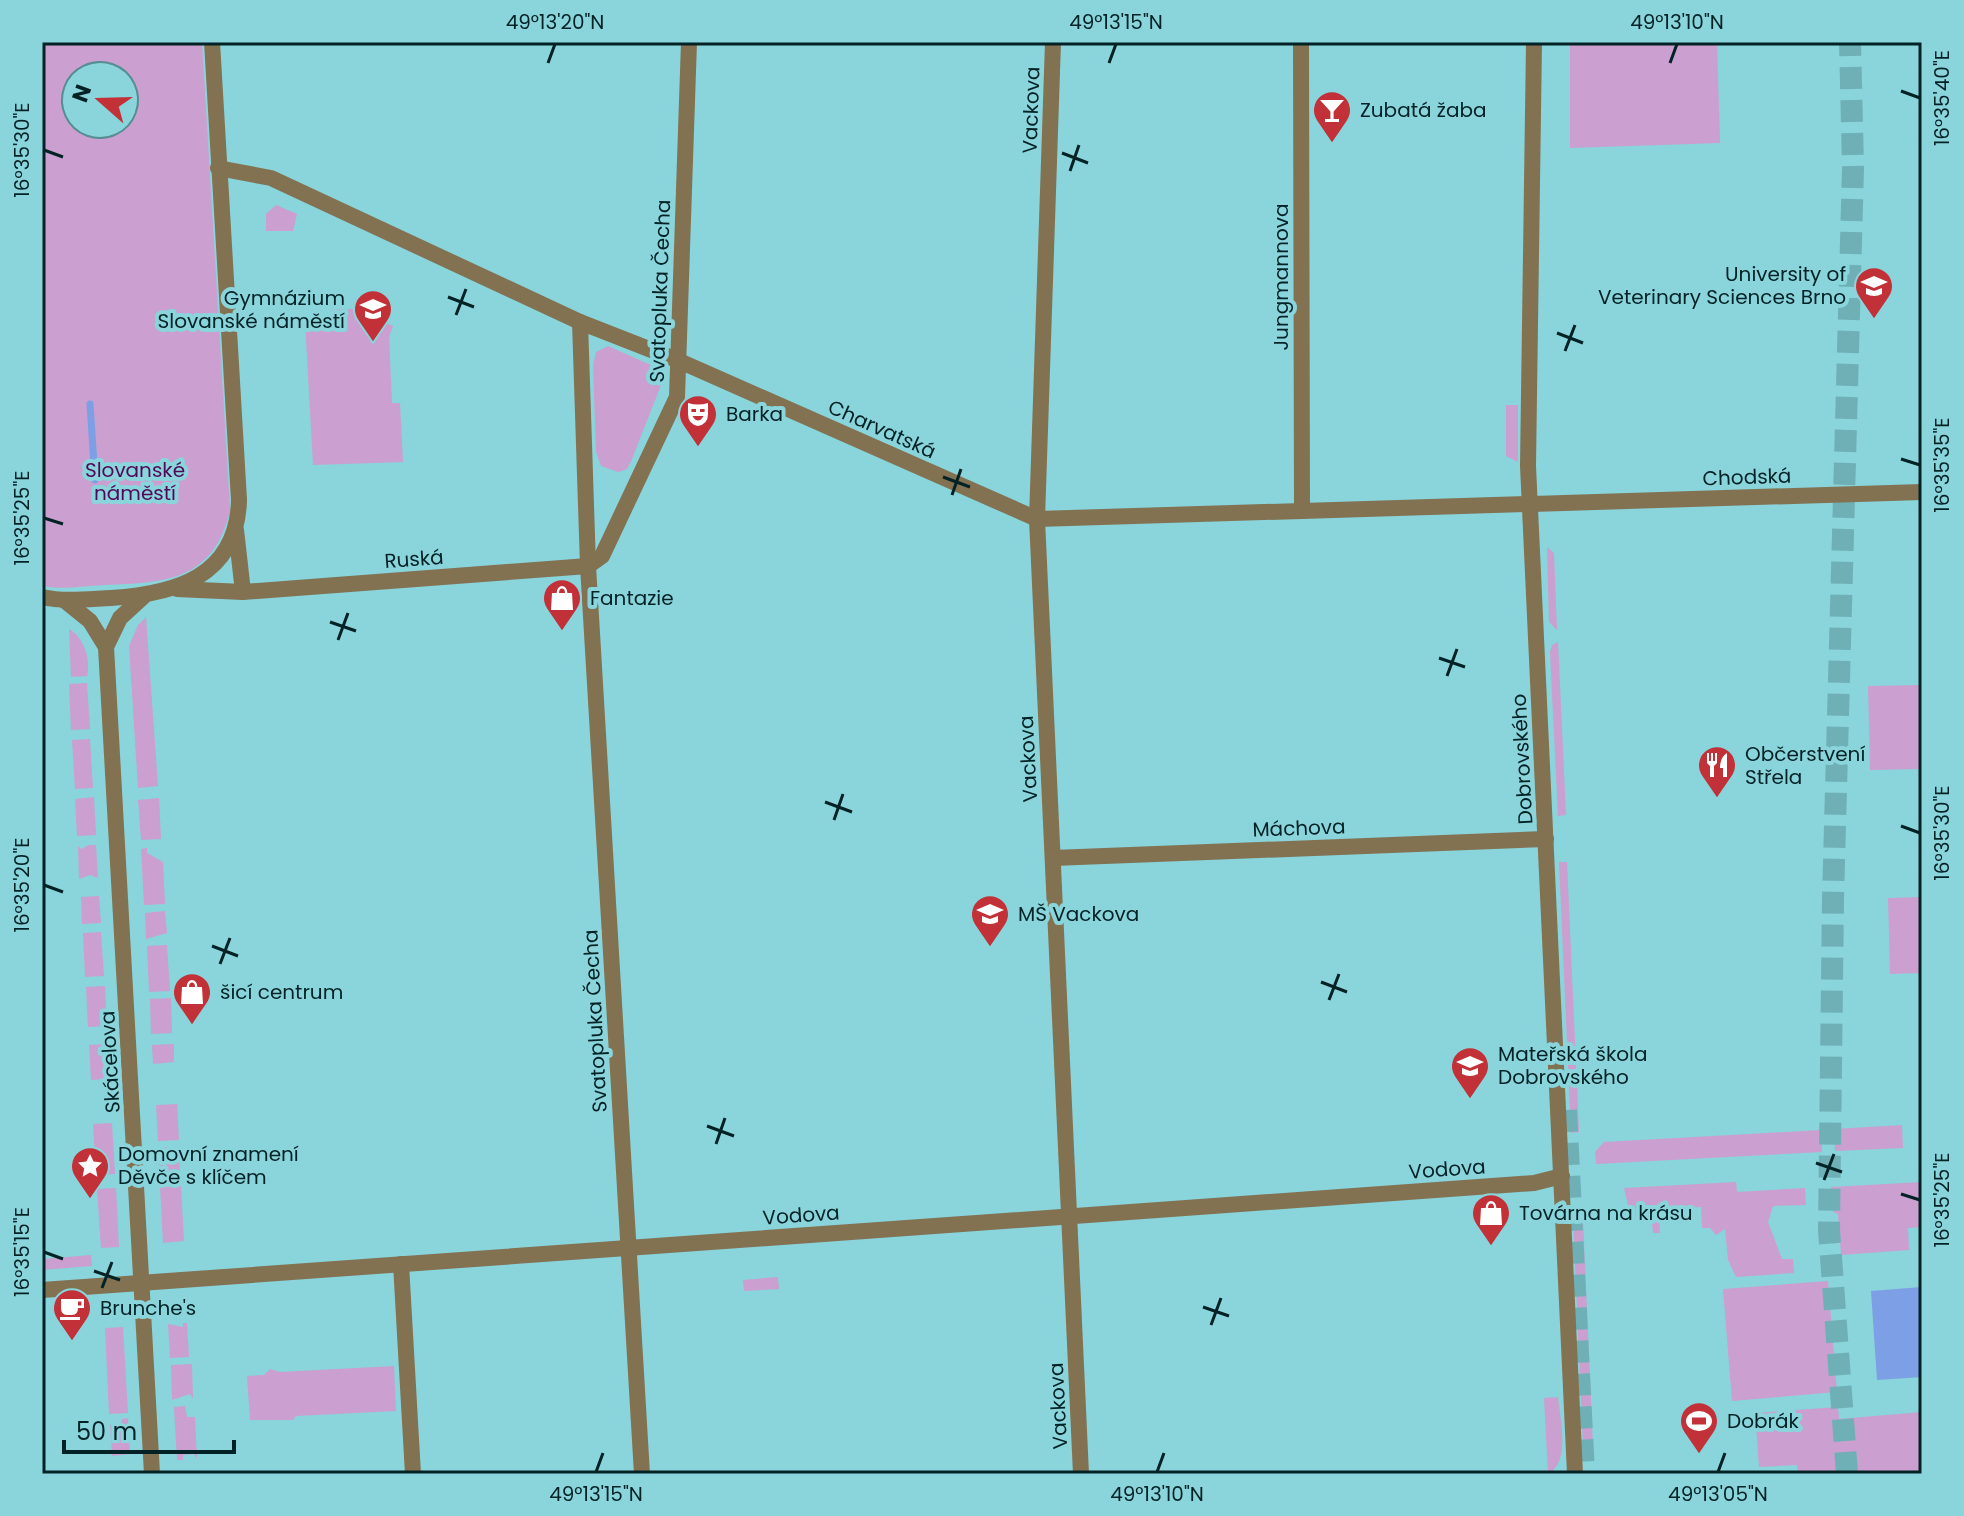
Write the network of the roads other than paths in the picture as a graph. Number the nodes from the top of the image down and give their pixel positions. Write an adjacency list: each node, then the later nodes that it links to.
1 (212, 42): 6 (street)
2 (689, 42): 8 (street, Svatopluka Čecha)
3 (1053, 42): 13 (street, Vackova)
4 (1301, 42): 12 (street, Jungmannova)
5 (1534, 42): 11 (street, Dobrovského)
6 (218, 168): 7 (street, Charvatská); 14 (street)
7 (580, 322): 8 (street, Charvatská); 15 (street, Svatopluka Čecha)
8 (677, 360): 13 (street, Charvatská); 15 (street, Svatopluka Čecha)
9 (1922, 492): 10 (street, Chodská)
10 (1574, 502): 11 (street, Charvatská)
11 (1531, 503): 12 (street, Charvatská); 22 (street, Dobrovského)
12 (1302, 511): 13 (street, Charvatská)
13 (1037, 519): 23 (street, Vackova)
14 (236, 530): 16 (street); 17 (street)
15 (588, 566): 17 (street, Ruská); 26 (street, Svatopluka Čecha)
16 (177, 589): 17 (street, Ruská); 18 (street)
17 (243, 592)
18 (144, 596): 20 (street); 21 (street)
19 (42, 597): 20 (street)
20 (64, 600): 21 (street)
21 (106, 647): 28 (street, Skácelova)
22 (1546, 839): 23 (street, Máchova); 24 (street, Dobrovského)
23 (1053, 858): 25 (street, Vackova)
24 (1562, 1176): 25 (street, Vodova); 34 (street, Dobrovského)
25 (1069, 1215): 26 (street, Vodova); 33 (street, Vackova)
26 (628, 1248): 27 (street, Vodova); 32 (street, Svatopluka Čecha)
27 (401, 1264): 28 (street, Vodova); 31 (street)
28 (143, 1282): 29 (street, Vodova); 30 (street, Skácelova)
29 (42, 1290)
30 (152, 1474)
31 (413, 1474)
32 (642, 1474)
33 (1081, 1474)
34 (1575, 1474)

